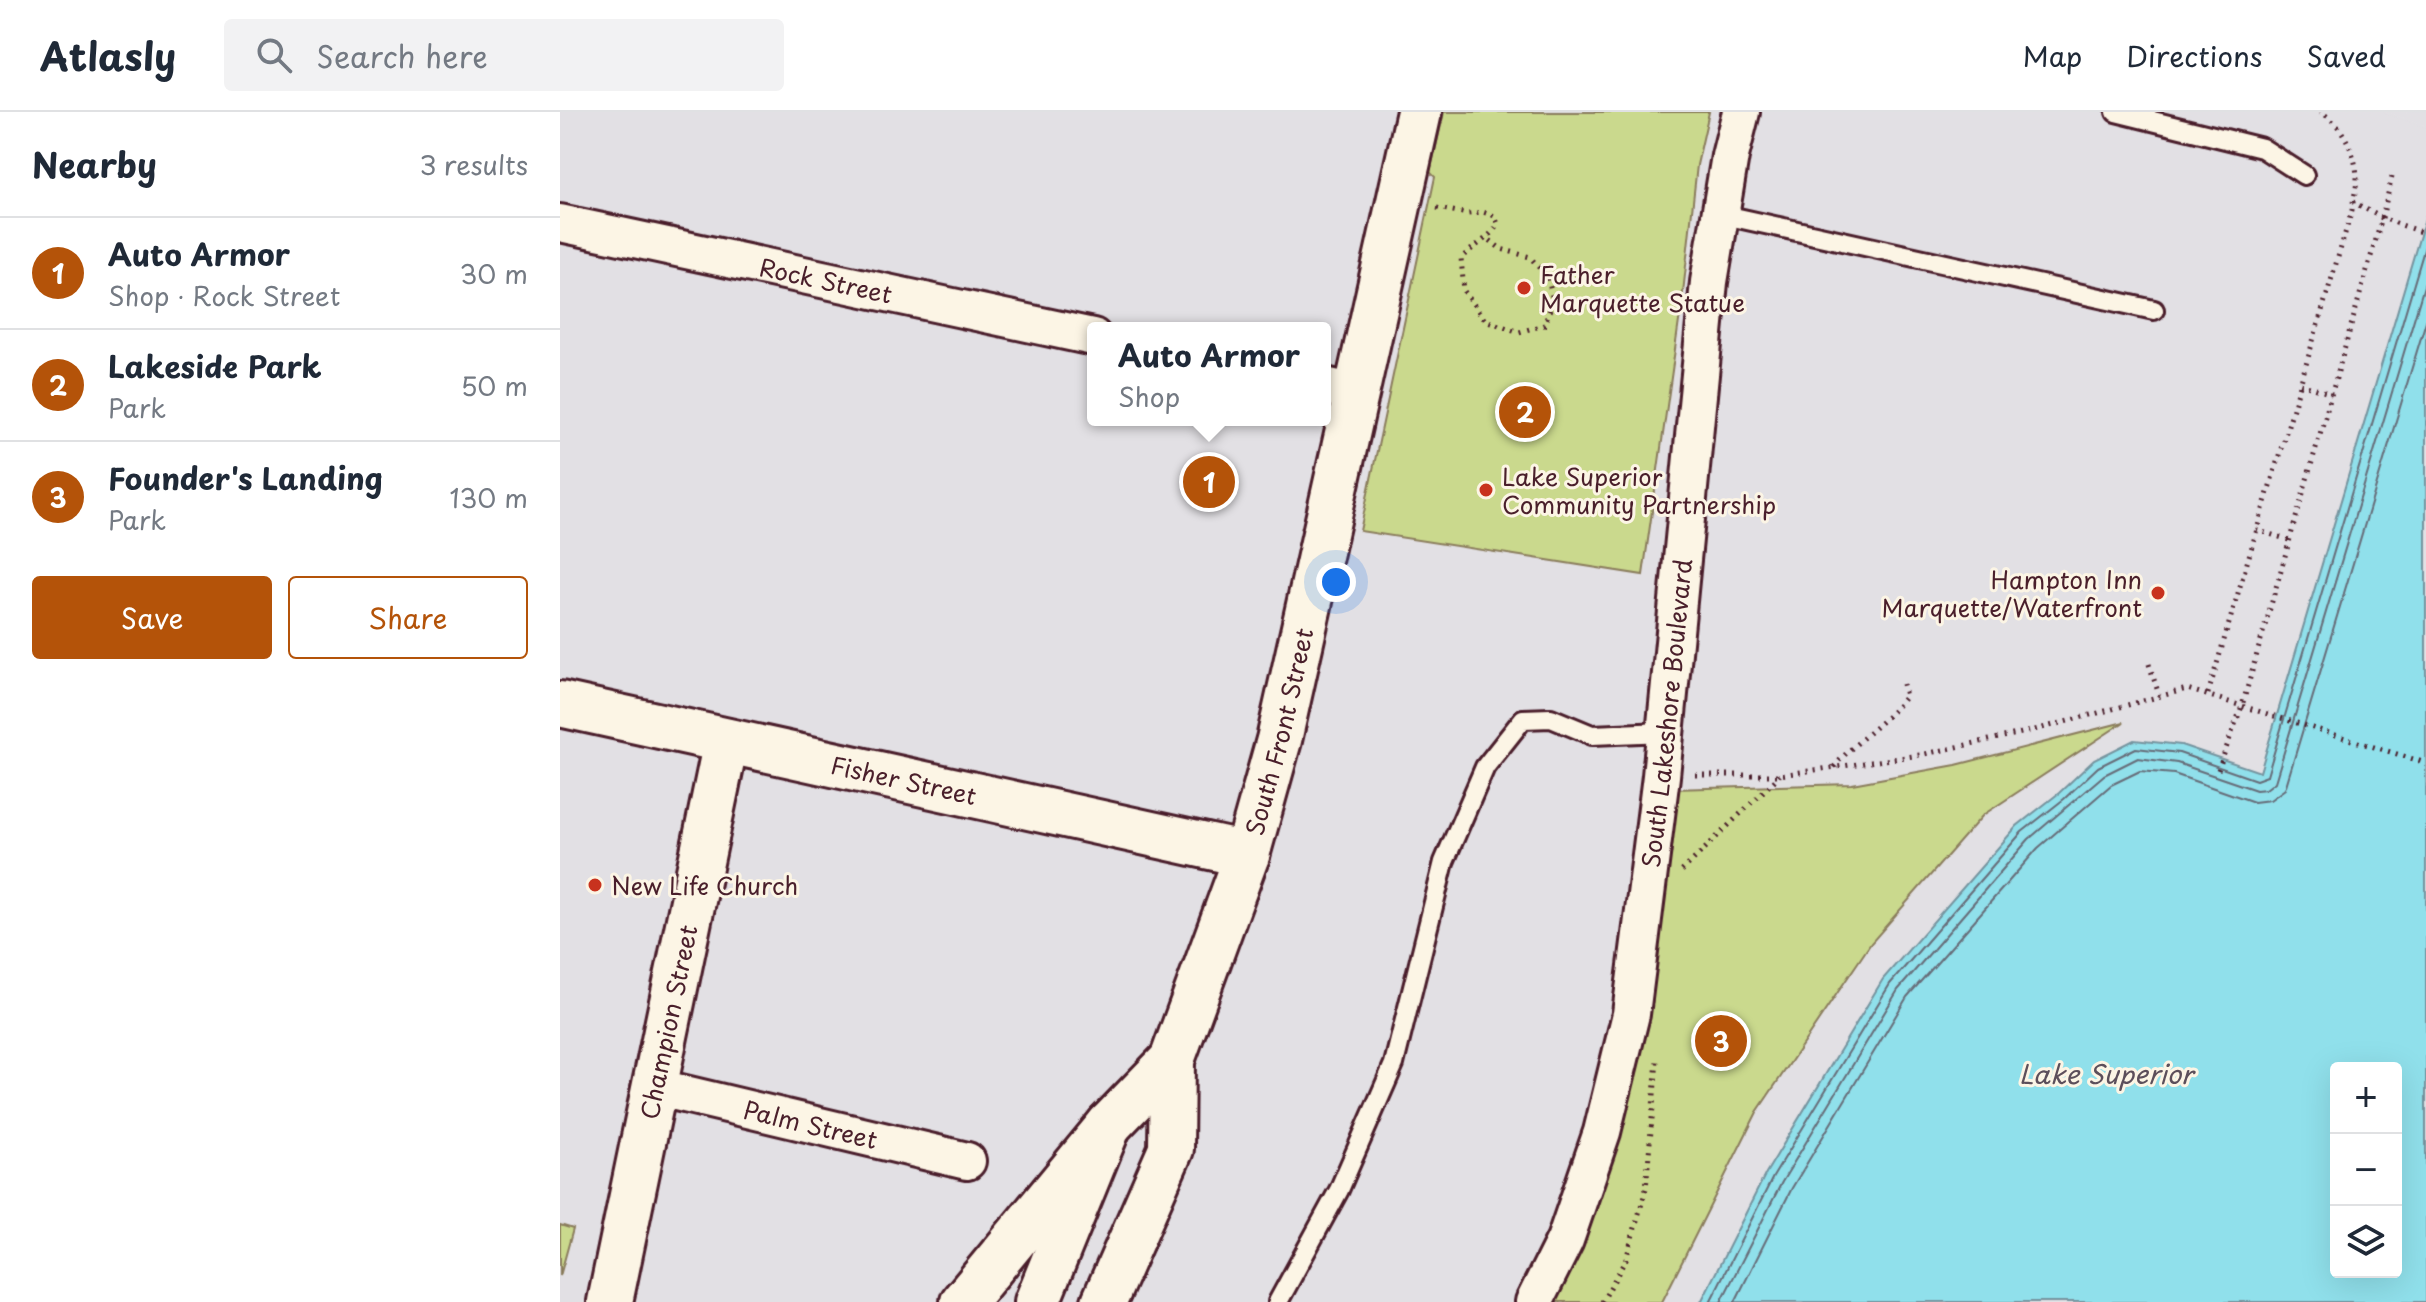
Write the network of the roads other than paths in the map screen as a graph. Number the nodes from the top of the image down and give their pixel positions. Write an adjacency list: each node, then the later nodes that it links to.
1 (1419, 112): 9 (main road, South Front Street)
2 (1741, 112): 5 (street, South Lakeshore Boulevard)
3 (2116, 112): 4 (lane)
4 (2304, 175)
5 (1720, 214): 7 (lane); 11 (street, South Lakeshore Boulevard)
6 (560, 223): 8 (street, Rock Street)
7 (2154, 310)
8 (1087, 336)
9 (1341, 390): 13 (main road, South Front Street)
10 (560, 704): 12 (main road, Fisher Street)
11 (1665, 732): 22 (lane); 23 (street, South Lakeshore Boulevard)
12 (726, 741): 13 (main road, Fisher Street); 15 (main road, Champion Street)
13 (1247, 855): 14 (main road, South Front Street)
14 (1172, 1060): 16 (main road, South Front Street); 21 (main road, South Front Street)
15 (655, 1087): 17 (street, Palm Street); 18 (main road, Champion Street)
16 (1109, 1125): 19 (main road); 20 (main road, South Front Street)
17 (967, 1161)
18 (610, 1302)
19 (963, 1302)
20 (1037, 1302)
21 (1104, 1302)
22 (1278, 1302)
23 (1534, 1302)

